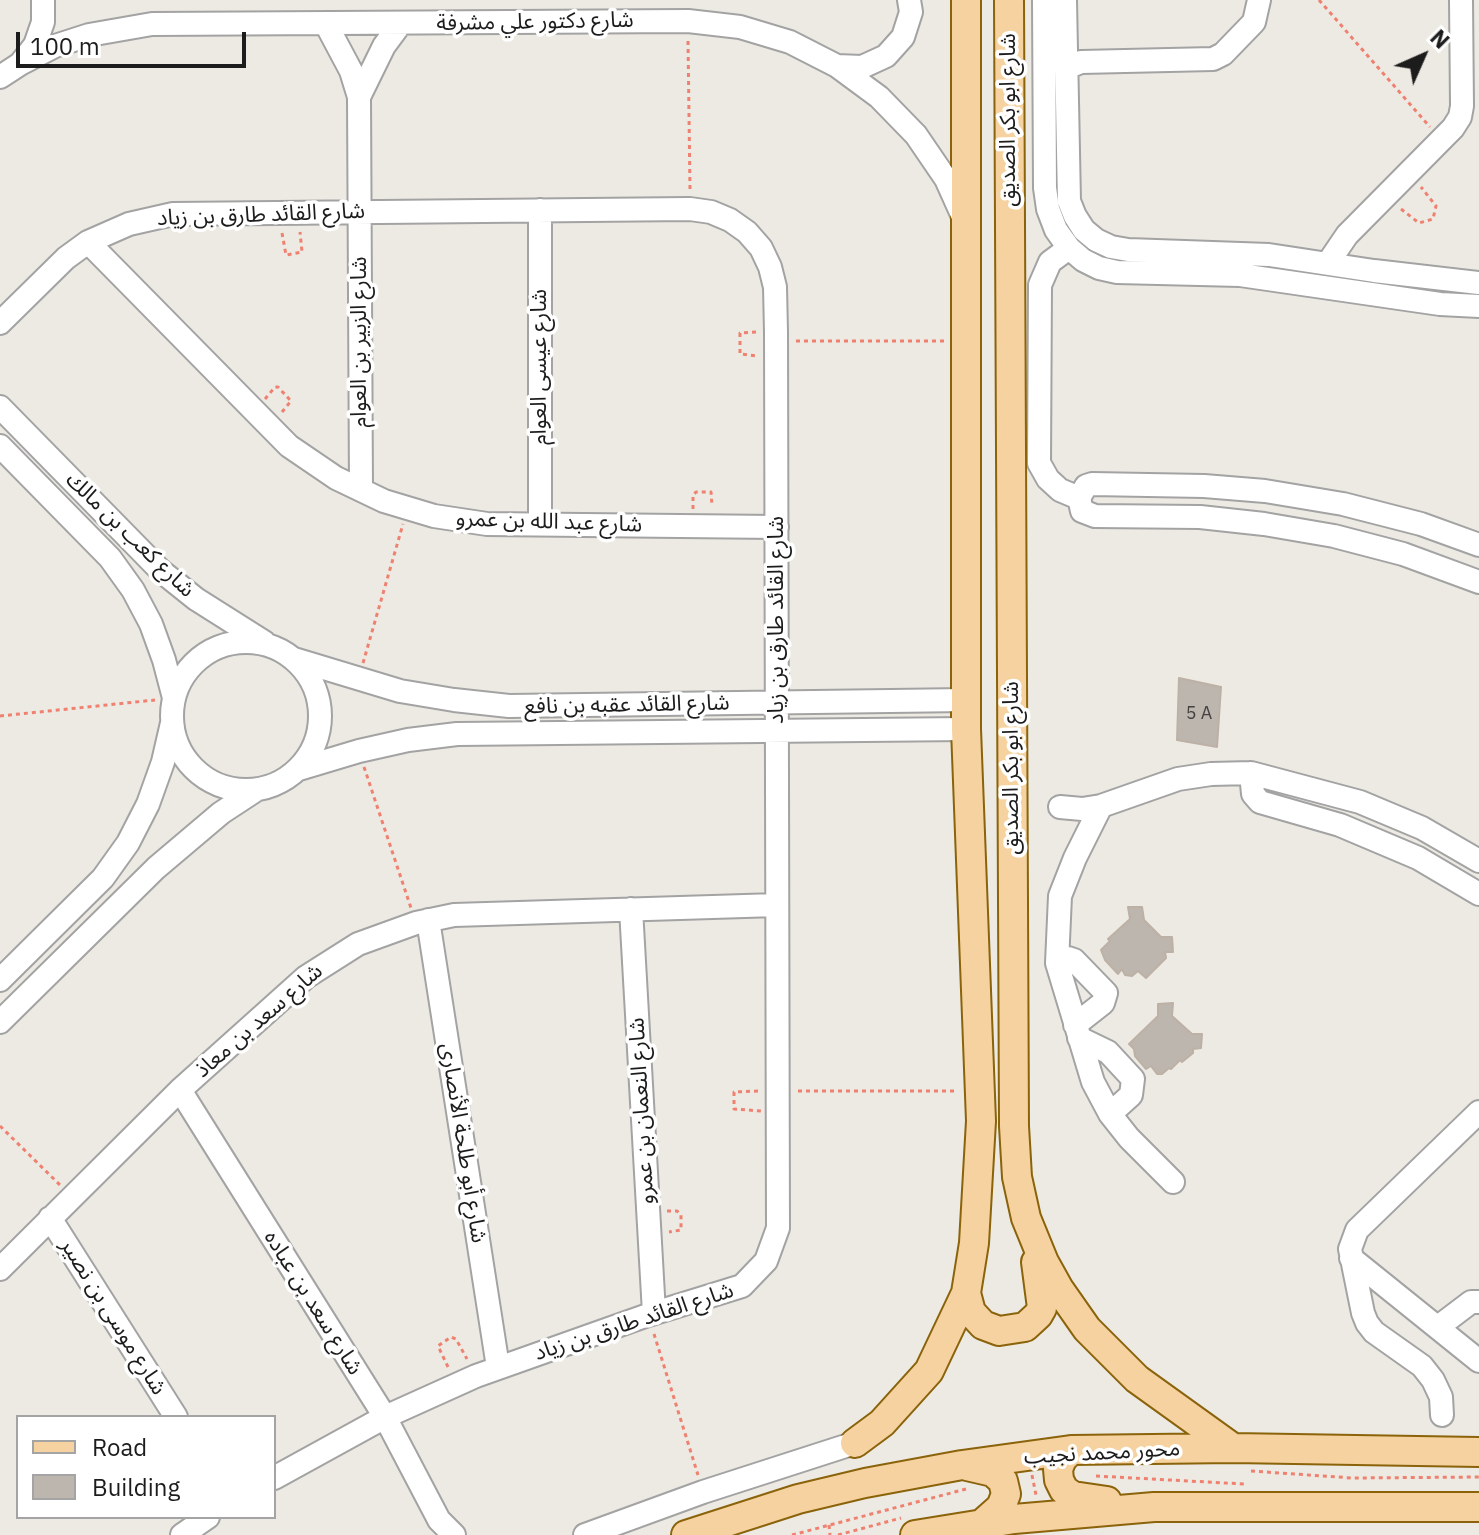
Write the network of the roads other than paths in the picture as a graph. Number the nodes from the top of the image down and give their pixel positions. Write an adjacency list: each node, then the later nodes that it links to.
1 (43, 0): 13 (street)
2 (445, 0): 11 (street)
3 (909, 0): 14 (street)
4 (966, 0): 20 (main road, شارع ابو بكر الصديق)
5 (1009, 0): 30 (main road, شارع ابو بكر الصديق)
6 (1044, 0): 23 (street)
7 (1065, 0): 15 (street)
8 (1259, 0): 15 (street)
9 (1461, 0): 21 (street)
10 (401, 23): 11 (street, شارع دكتور علي مشرفة); 12 (street, شارع دكتور علي مشرفة); 17 (street, شارع الزبير بن العوام)
11 (446, 23): 14 (street, شارع دكتور علي مشرفة)
12 (326, 24): 13 (street, شارع دكتور علي مشرفة); 17 (street, شارع الزبير بن العوام)
13 (20, 64): 16 (street, شارع دكتور علي مشرفة)
14 (837, 66): 20 (street, شارع دكتور علي مشرفة)
15 (1066, 68): 24 (street)
16 (0, 77)
17 (359, 97): 19 (street, شارع الزبير بن العوام)
18 (540, 210): 19 (street, شارع القائد طارق بن زياد); 37 (street, شارع عيسى العوام); 38 (street, شارع القائد طارق بن زياد)
19 (359, 212): 22 (street, شارع القائد طارق بن زياد); 34 (street, شارع الزبير بن العوام)
20 (967, 228): 29 (main road, شارع ابو بكر الصديق)
21 (1353, 229): 24 (street); 25 (street)
22 (88, 242): 28 (street, شارع القائد طارق بن زياد); 34 (street, شارع عبد الله بن عمرو)
23 (1069, 248): 25 (street); 35 (street)
24 (1328, 263): 25 (street)
25 (1371, 282): 26 (street); 27 (street)
26 (1479, 283)
27 (1479, 306)
28 (1, 324)
29 (967, 348): 30 (main road); 44 (main road, شارع ابو بكر الصديق)
30 (1010, 353): 68 (main road, شارع ابو بكر الصديق)
31 (1, 406): 41 (street, شارع كعب بن مالك)
32 (0, 446): 43 (street, شارع كعب بن مالك)
33 (1099, 484): 35 (street); 36 (street); 39 (street)
34 (361, 490): 37 (street, شارع عبد الله بن عمرو)
35 (1079, 498): 36 (street)
36 (1101, 516): 40 (street)
37 (540, 524): 38 (street, شارع عبد الله بن عمرو)
38 (777, 527): 45 (street, شارع القائد طارق بن زياد)
39 (1479, 545)
40 (1479, 582)
41 (272, 646): 42 (street); 43 (street)
42 (294, 659): 45 (street, شارع القائد عقبه بن نافع); 49 (street)
43 (174, 698): 46 (street)
44 (966, 700): 45 (street, شارع القائد عقبه بن نافع); 47 (main road, شارع ابو بكر الصديق)
45 (778, 703): 48 (street, شارع القائد طارق بن زياد)
46 (172, 722): 51 (street); 60 (street)
47 (966, 729): 48 (street, شارع القائد عقبه بن نافع); 71 (main road, شارع ابو بكر الصديق)
48 (777, 730): 49 (street, شارع القائد عقبه بن نافع); 56 (street, شارع القائد طارق بن زياد)
49 (299, 769): 51 (street)
50 (1251, 773): 52 (street); 54 (street); 55 (street)
51 (256, 790): 61 (street)
52 (1101, 806): 53 (street); 59 (street)
53 (1060, 807)
54 (1479, 862): 55 (street)
55 (1475, 890)
56 (777, 905): 57 (street, شارع سعد بن معاذ); 73 (street, شارع القائد طارق بن زياد)
57 (631, 909): 58 (street, شارع سعد بن معاذ); 73 (street, شارع النعمان بن عمرو)
58 (422, 921): 63 (street, شارع سعد بن معاذ); 76 (street, شارع أبو طلحة الأنصارى)
59 (1057, 963): 62 (street); 62 (street)
60 (0, 980)
61 (0, 1022)
62 (1077, 1031): 65 (street); 65 (street)
63 (180, 1090): 67 (street, شارع سعد بن معاذ); 79 (street, شارع سعد بن عباده)
64 (1479, 1112): 69 (street)
65 (1110, 1114): 66 (street)
66 (1173, 1182)
67 (50, 1218): 70 (street, شارع سعد بن معاذ); 77 (street, شارع موسى بن نصير)
68 (1034, 1238): 71 (main road); 83 (main road, شارع ابو بكر الصديق)
69 (1351, 1258): 74 (street); 78 (street)
70 (0, 1269)
71 (966, 1293): 80 (main road, شارع ابو بكر الصديق)
72 (1479, 1302): 74 (street)
73 (651, 1314): 76 (street, شارع القائد طارق بن زياد)
74 (1438, 1327): 75 (street)
75 (1479, 1361)
76 (498, 1367): 79 (street, شارع القائد طارق بن زياد)
77 (175, 1415)
78 (1442, 1415)
79 (385, 1417): 85 (street, شارع القائد طارق بن زياد); 90 (street, شارع سعد بن عباده)
80 (855, 1443): 92 (street)
81 (1071, 1450): 83 (main road, محور محمد نجيب); 84 (main road, محور محمد نجيب); 86 (main road)
82 (1479, 1452): 83 (main road, محور محمد نجيب)
83 (1237, 1459)
84 (969, 1475): 89 (main road); 93 (main road, محور محمد نجيب)
85 (276, 1477)
86 (1154, 1507): 87 (main road); 89 (main road)
87 (1479, 1507)
88 (205, 1519): 91 (street)
89 (983, 1523): 94 (main road)
90 (445, 1530)
91 (182, 1535)
92 (585, 1535)
93 (686, 1535)
94 (915, 1535)

